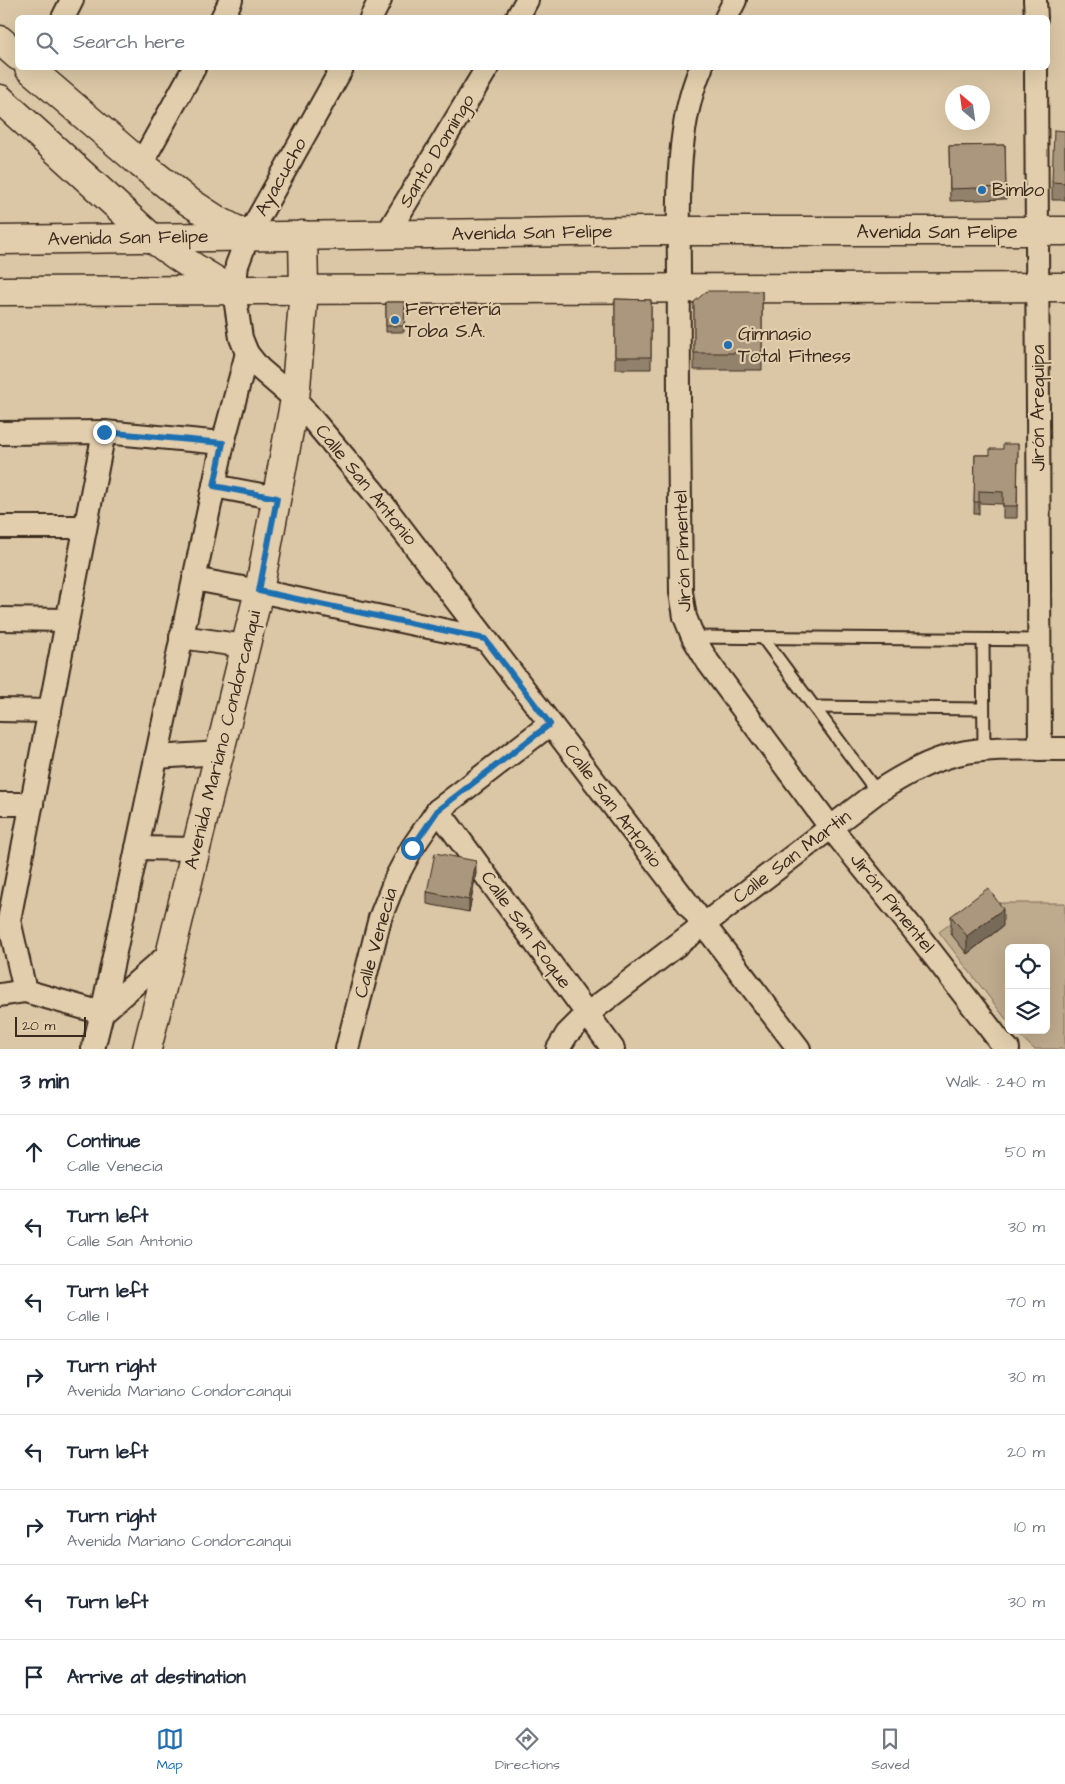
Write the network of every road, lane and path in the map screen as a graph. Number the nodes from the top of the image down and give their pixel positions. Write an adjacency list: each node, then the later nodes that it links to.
1 (72, 0): 7 (street)
2 (231, 0): 8 (street)
3 (380, 0): 9 (street)
4 (527, 0): 10 (street)
5 (735, 0): 11 (street)
6 (1035, 0): 12 (street)
7 (64, 15)
8 (224, 15)
9 (372, 15)
10 (519, 15)
11 (728, 15)
12 (1036, 15)
13 (0, 40): 14 (main road)
14 (15, 53)
15 (34, 70): 22 (main road)
16 (193, 70): 22 (street)
17 (341, 70): 28 (street, Ayacucho)
18 (486, 70): 26 (street, Santo Domingo)
19 (701, 70): 23 (street, Jirón Pimentel)
20 (1036, 70): 25 (street, Jirón Arequipa)
21 (0, 99): 29 (main road)
22 (141, 164): 28 (main road)
23 (679, 231): 25 (main road, Avenida San Felipe); 26 (main road, Avenida San Felipe); 33 (street, Jirón Pimentel)
24 (1065, 231): 25 (main road, Avenida San Felipe)
25 (1037, 232): 32 (street, Jirón Arequipa)
26 (387, 234): 27 (main road, Avenida San Felipe)
27 (303, 235): 28 (main road, Avenida San Felipe); 34 (main road, Avenida Mariano Condorcanqui)
28 (248, 236): 29 (main road, Avenida San Felipe); 36 (street, Ayacucho)
29 (151, 237): 30 (main road, Avenida San Felipe); 36 (main road)
30 (0, 240)
31 (1065, 287): 32 (main road)
32 (1038, 288): 33 (main road); 55 (street, Jirón Arequipa)
33 (679, 289): 34 (main road); 51 (street, Jirón Pimentel)
34 (304, 290): 36 (main road); 38 (main road, Avenida Mariano Condorcanqui)
35 (0, 291): 36 (main road)
36 (234, 291): 37 (street)
37 (247, 353): 38 (street); 41 (street)
38 (296, 399): 43 (main road, Avenida Mariano Condorcanqui); 53 (street, Calle San Antonio)
39 (104, 432): 40 (street); 41 (street); 44 (street)
40 (0, 433)
41 (223, 443): 42 (street)
42 (214, 486): 43 (street); 46 (street)
43 (277, 498): 47 (main road, Avenida Mariano Condorcanqui)
44 (85, 527): 45 (street); 49 (street)
45 (0, 528)
46 (194, 579): 47 (street); 50 (street)
47 (259, 591): 53 (street); 56 (main road, Avenida Mariano Condorcanqui)
48 (0, 619): 49 (street)
49 (67, 620): 60 (street)
50 (181, 636): 56 (street); 66 (street)
51 (693, 637): 52 (lane); 71 (street, Jirón Pimentel)
52 (763, 638): 54 (lane); 57 (lane)
53 (485, 639): 61 (street, Calle San Antonio)
54 (983, 640): 55 (lane); 58 (lane)
55 (1040, 640): 62 (street, Jirón Arequipa)
56 (245, 646): 65 (main road, Avenida Mariano Condorcanqui)
57 (814, 707): 58 (lane); 67 (lane)
58 (983, 709): 64 (lane)
59 (0, 710): 60 (street)
60 (50, 711): 69 (street)
61 (550, 724): 70 (street, Calle Venecia); 75 (street, Calle San Antonio)
62 (1040, 749): 63 (street, Calle San Martin); 64 (street, Calle San Martin)
63 (1065, 749)
64 (984, 750): 67 (street, Calle San Martin)
65 (220, 753): 66 (street); 73 (main road, Avenida Mariano Condorcanqui)
66 (156, 757): 72 (street)
67 (877, 792): 71 (street, Calle San Martin)
68 (0, 804): 69 (street)
69 (32, 804): 74 (street)
70 (438, 810): 80 (street, Calle San Roque); 83 (street, Calle Venecia)
71 (831, 828): 75 (street, Calle San Martin); 87 (street, Jirón Pimentel)
72 (137, 848): 73 (street); 79 (street)
73 (196, 849): 76 (main road, Avenida Mariano Condorcanqui)
74 (4, 919): 77 (street)
75 (704, 925): 80 (street, Calle San Martin); 86 (street, Calle San Antonio)
76 (170, 953): 79 (street); 82 (main road, Avenida Mariano Condorcanqui)
77 (25, 991): 78 (street); 79 (street)
78 (0, 995)
79 (102, 1013): 81 (street)
80 (587, 1014): 84 (street, Calle San Martin); 85 (street, Calle San Roque)
81 (98, 1048)
82 (147, 1049)
83 (347, 1049)
84 (558, 1049)
85 (613, 1049)
86 (799, 1049)
87 (1008, 1049)

